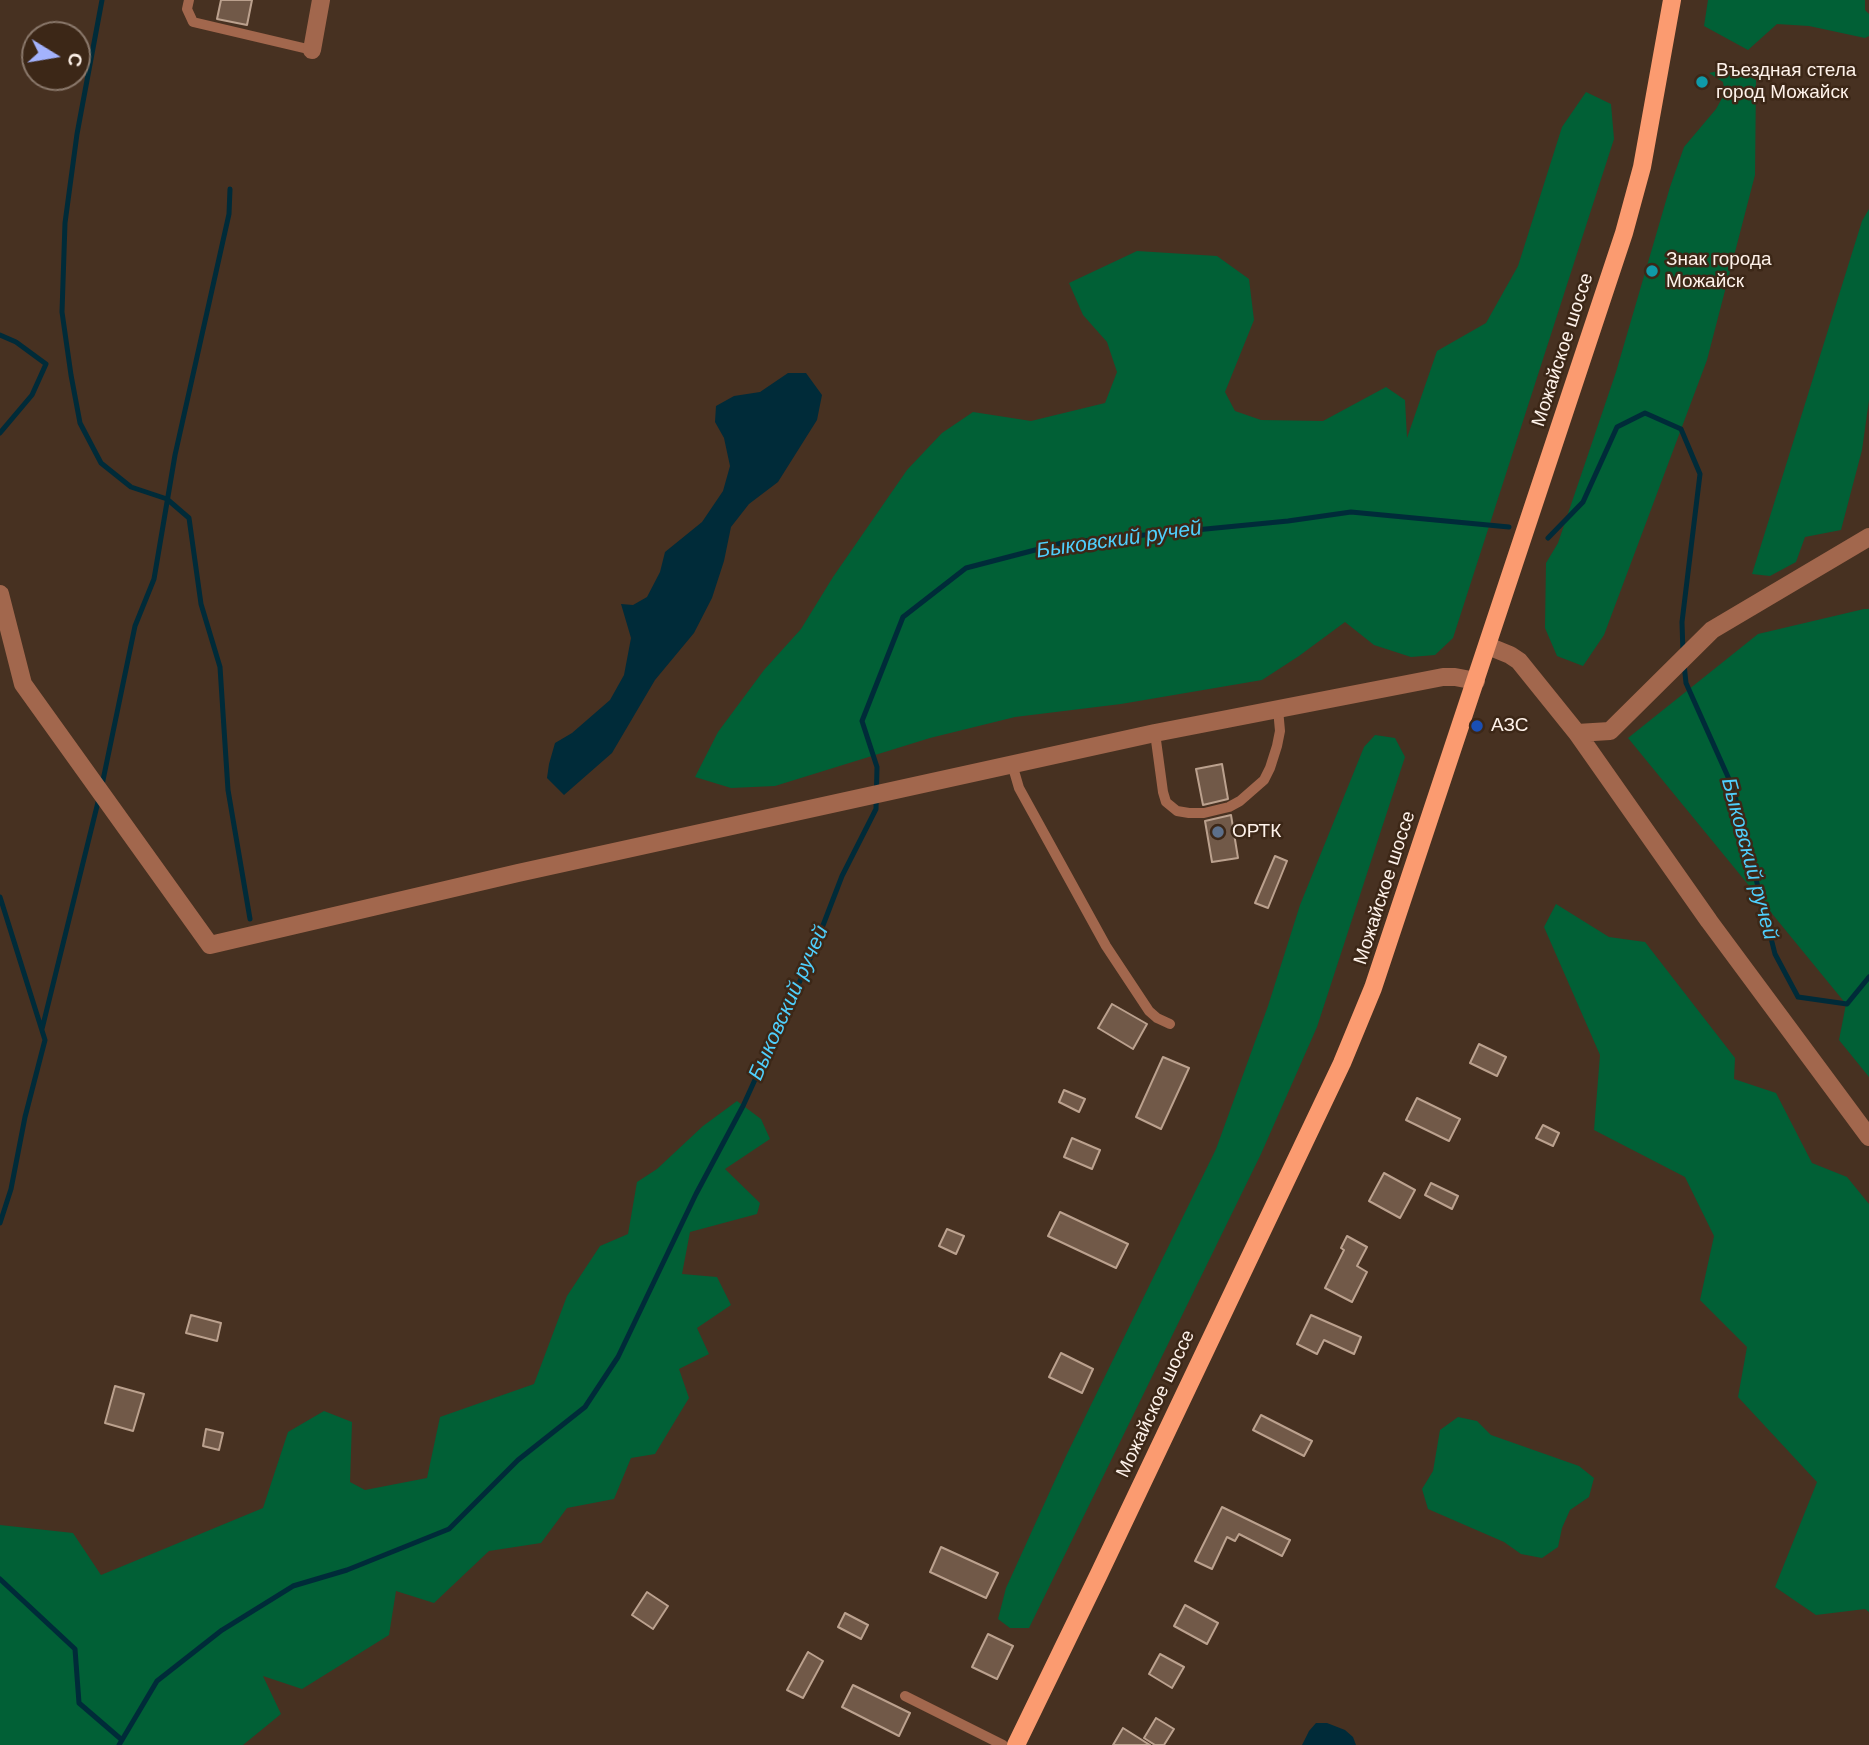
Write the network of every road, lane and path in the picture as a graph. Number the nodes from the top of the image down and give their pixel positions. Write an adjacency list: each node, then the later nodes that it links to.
1 (189, 0): 4 (lane)
2 (321, 0): 4 (street)
3 (1672, 0): 7 (main road, Можайское шоссе)
4 (312, 50)
5 (1869, 537): 11 (street)
6 (0, 594): 12 (street)
7 (1488, 646): 8 (main road, Можайское шоссе); 11 (street)
8 (1476, 681): 9 (street); 17 (main road, Можайское шоссе)
9 (1279, 709): 10 (street); 10 (lane)
10 (1155, 733): 12 (street)
11 (1577, 733): 14 (street)
12 (1012, 764): 13 (lane)
13 (1170, 1024)
14 (1869, 1137)
15 (905, 1696): 16 (lane)
16 (1003, 1745)
17 (1016, 1745)

